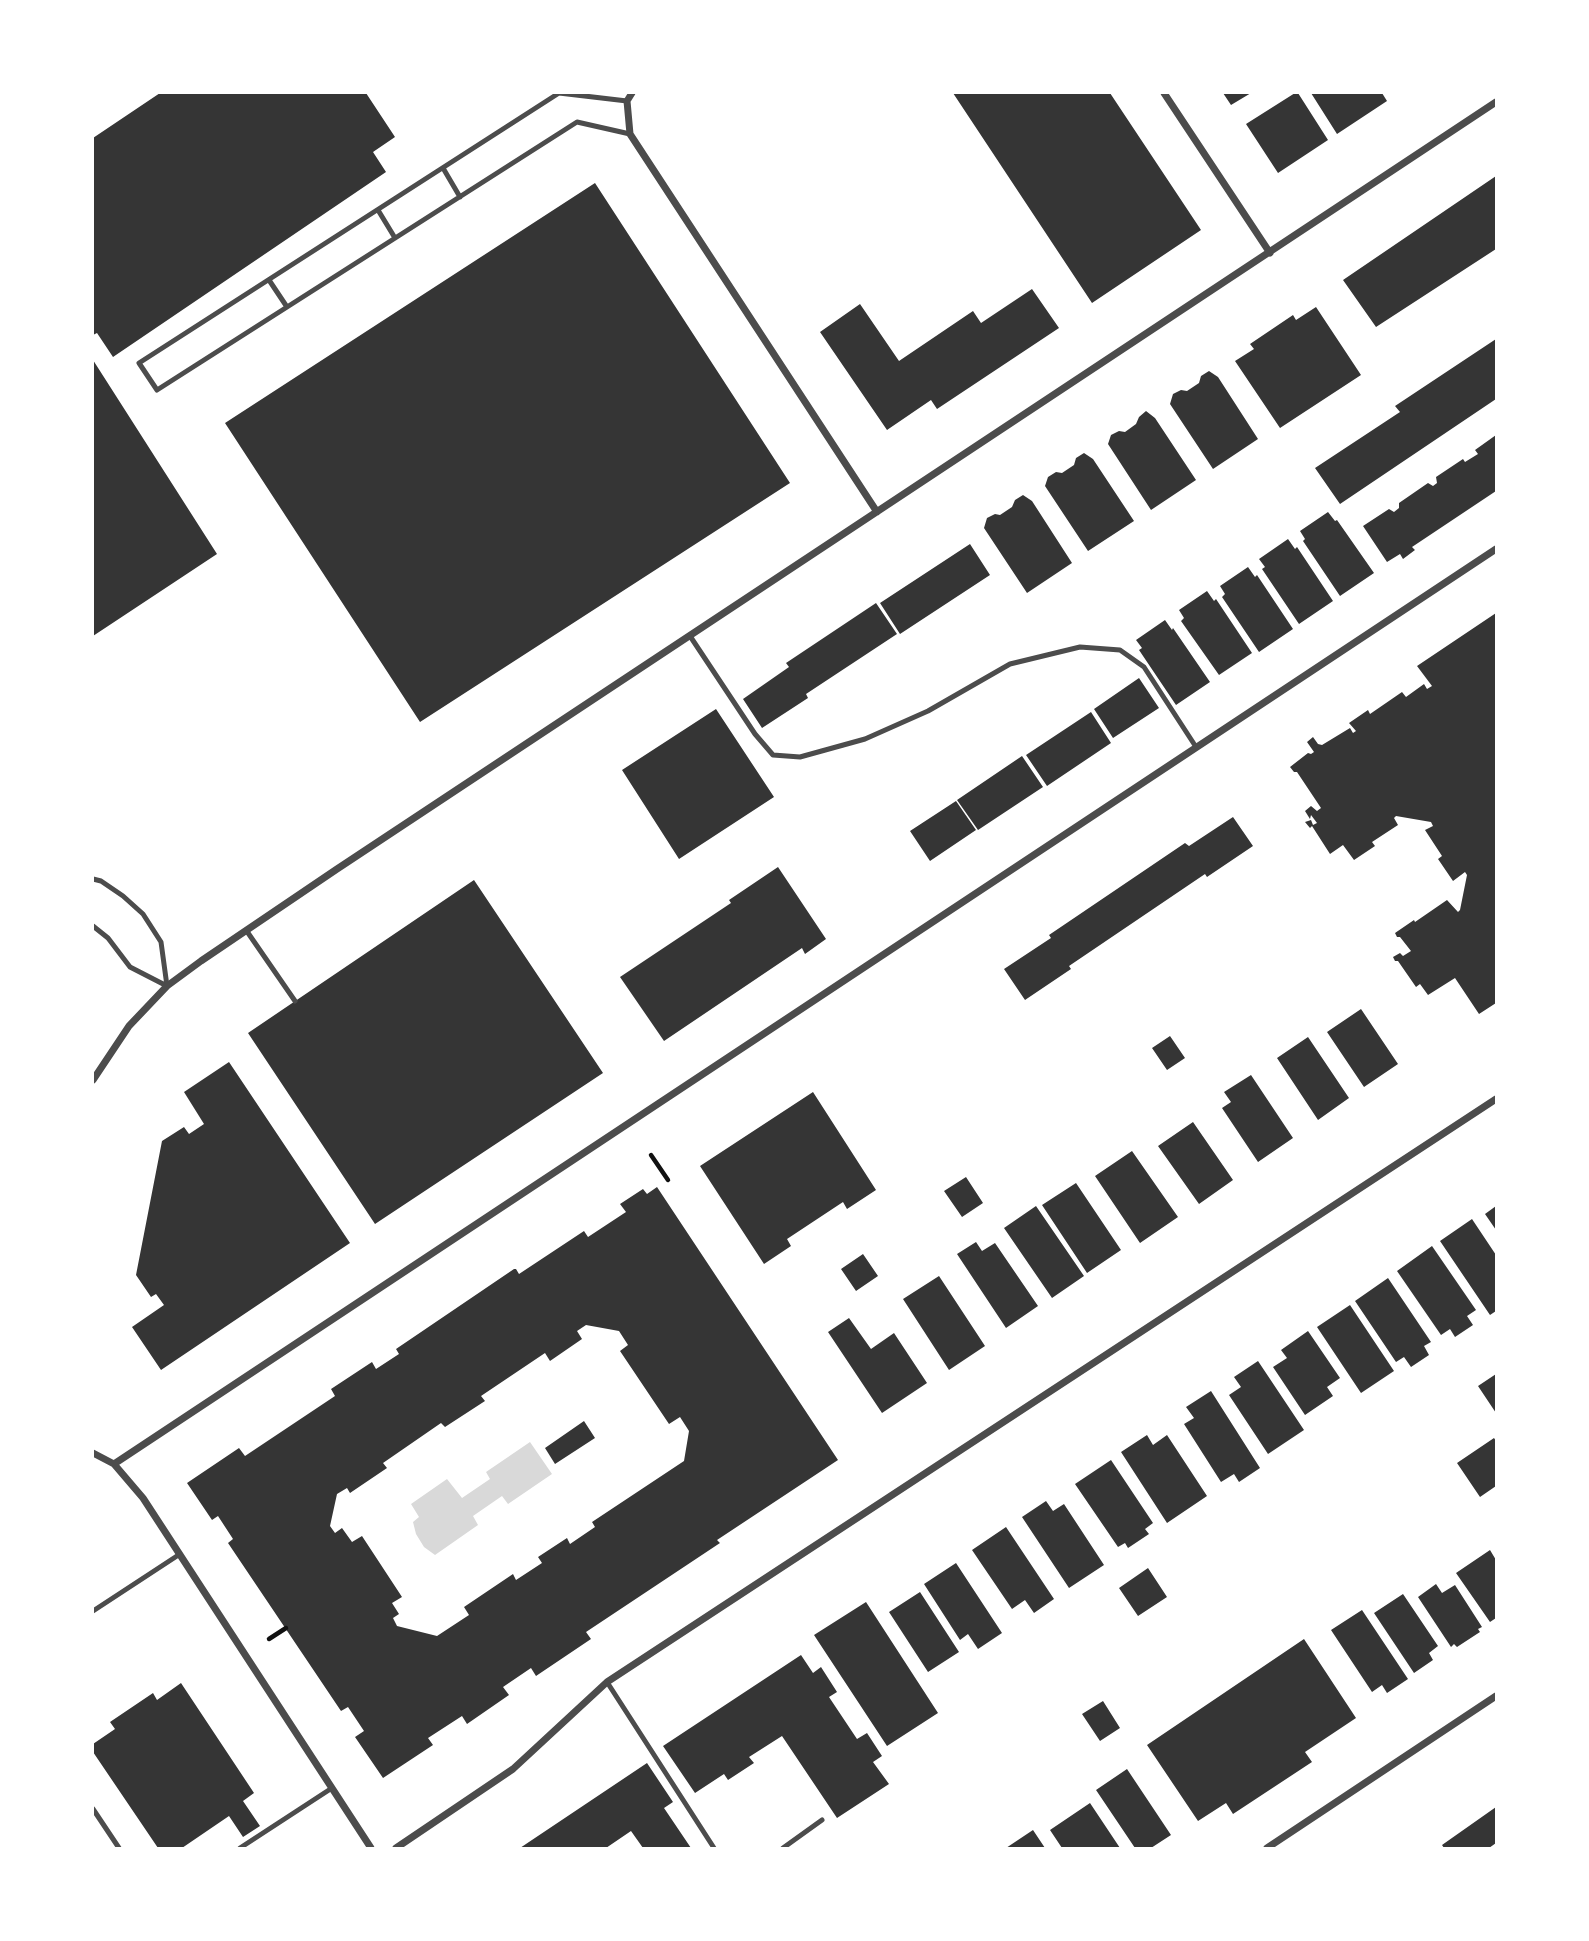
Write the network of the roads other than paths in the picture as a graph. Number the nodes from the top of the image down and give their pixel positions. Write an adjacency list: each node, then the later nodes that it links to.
1 (632, 93): 3 (street)
2 (1164, 93): 10 (street)
3 (627, 101): 5 (street); 6 (lane)
4 (1496, 102): 10 (street)
5 (630, 134): 7 (lane); 13 (street)
6 (443, 169): 7 (lane); 8 (lane)
7 (460, 197): 9 (lane)
8 (378, 210): 9 (lane); 11 (lane)
9 (395, 238): 12 (lane)
10 (1270, 253): 13 (street)
11 (269, 280): 12 (lane); 12 (lane)
12 (287, 307)
13 (877, 512): 15 (street)
14 (1496, 549): 16 (street)
15 (690, 636): 16 (lane); 19 (street)
16 (1196, 747): 25 (street)
17 (93, 879): 20 (lane)
18 (93, 926): 20 (lane)
19 (246, 930): 20 (street); 21 (lane)
20 (167, 986): 22 (street)
21 (295, 1001)
22 (93, 1080)
23 (1496, 1099): 28 (street)
24 (93, 1453): 25 (street)
25 (114, 1464): 26 (street)
26 (180, 1554): 27 (lane); 30 (street)
27 (93, 1611)
28 (607, 1682): 36 (street); 37 (lane)
29 (1496, 1696): 39 (street)
30 (332, 1788): 34 (lane); 35 (street)
31 (93, 1809): 33 (lane)
32 (822, 1820): 38 (lane)
33 (119, 1848)
34 (240, 1848)
35 (371, 1848)
36 (396, 1848)
37 (714, 1848)
38 (783, 1848)
39 (1267, 1848)

